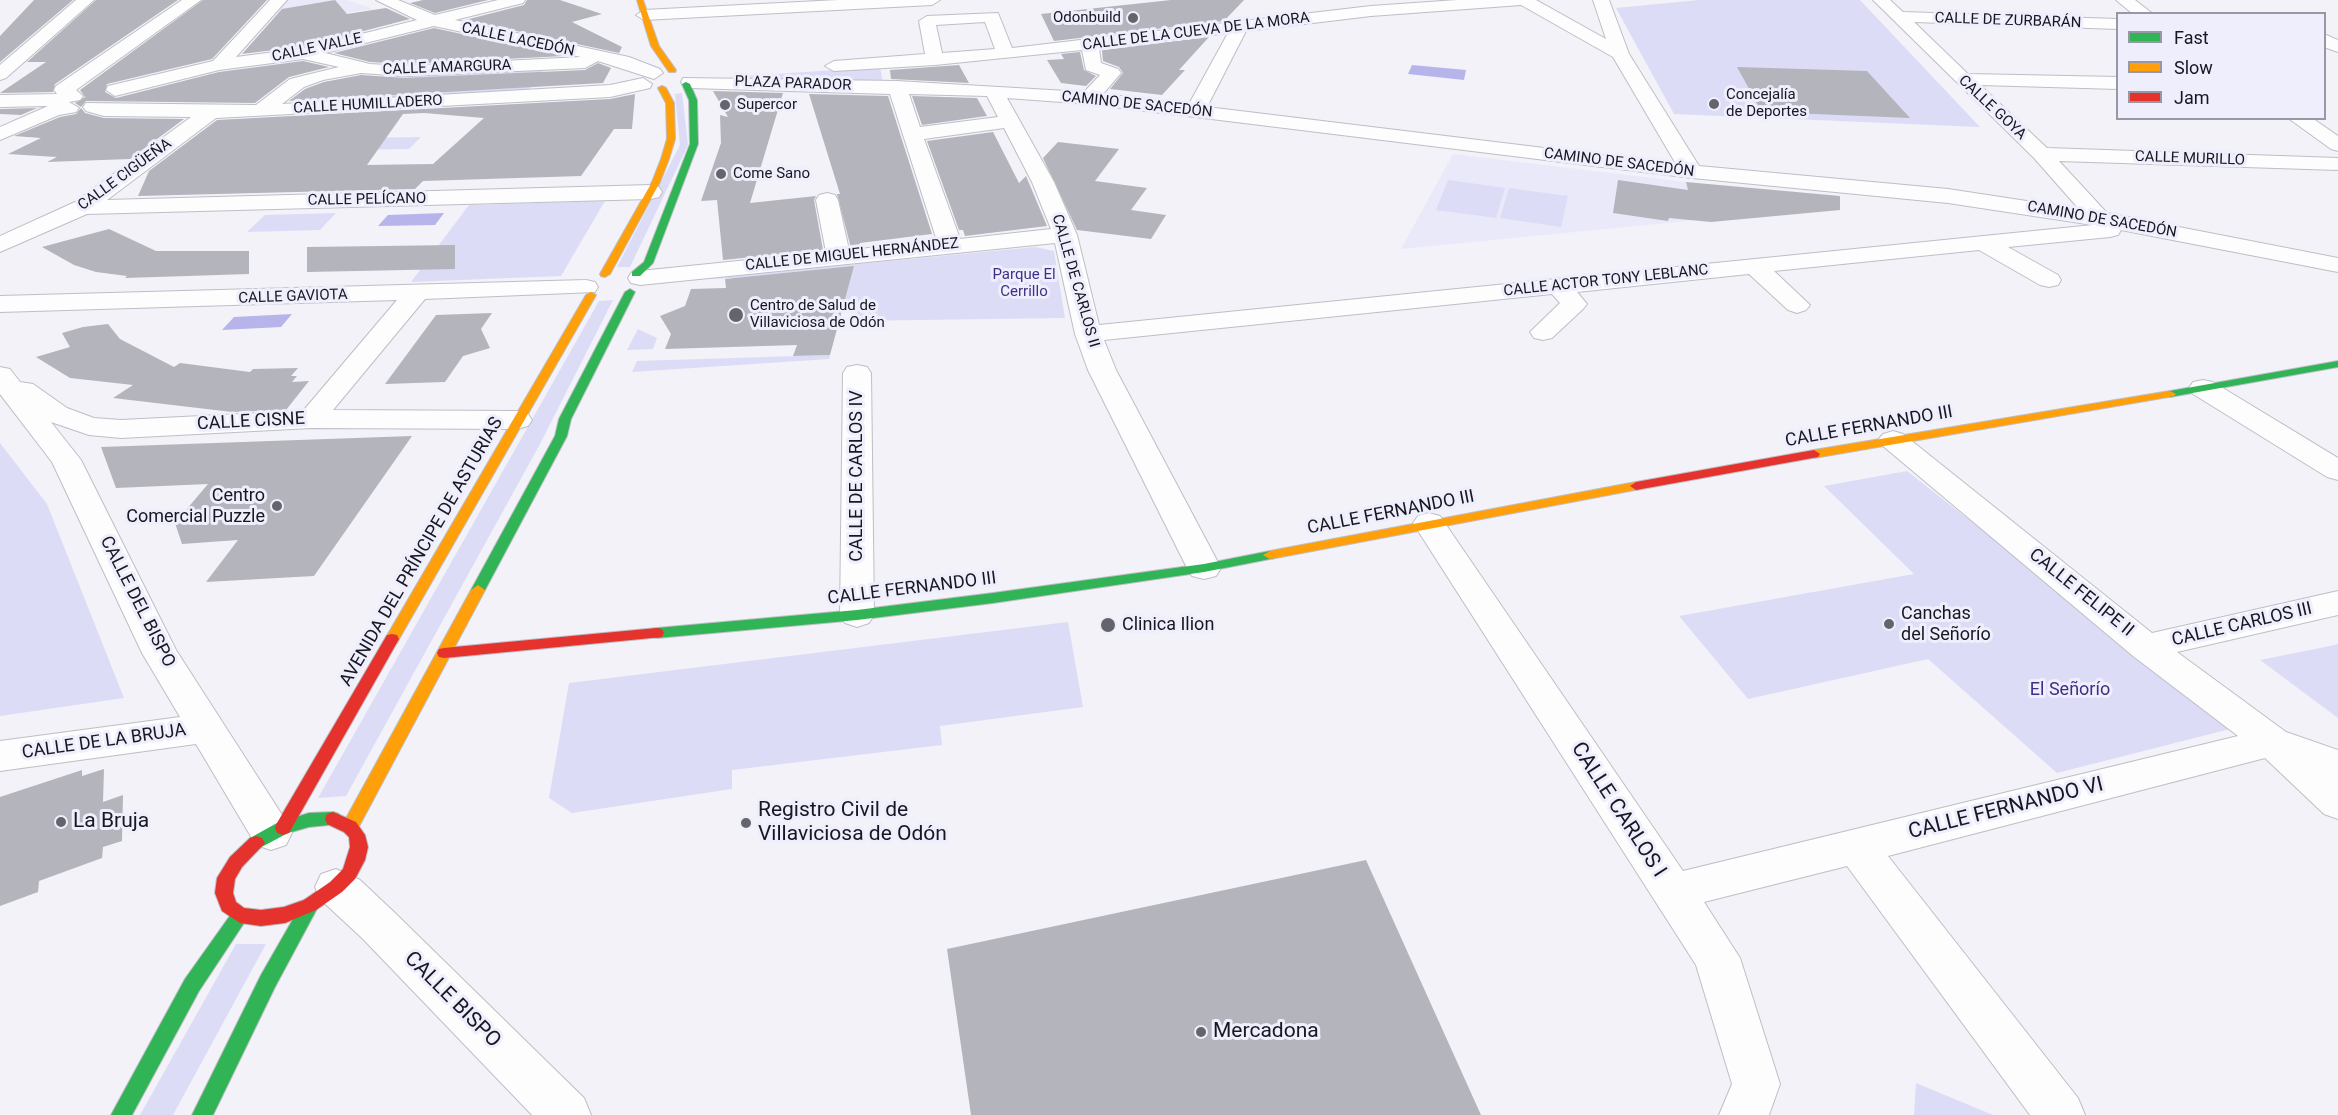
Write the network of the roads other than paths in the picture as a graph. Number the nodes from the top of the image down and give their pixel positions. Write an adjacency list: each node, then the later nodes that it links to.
1 (86, 0): 31 (street)
2 (193, 0): 39 (street)
3 (279, 0): 27 (street)
4 (384, 0): 17 (street, CALLE LACEDÓN)
5 (517, 0): 17 (street, CALLE VALLE)
6 (933, 0): 13 (street)
7 (957, 0): 16 (street)
8 (1524, 0): 12 (street, CALLE DE LA CUEVA DE LA MORA); 23 (street)
9 (1601, 0): 23 (street)
10 (1881, 0): 15 (street, CALLE GOYA)
11 (2124, 0): 14 (street)
12 (1450, 2): 19 (street, CALLE DE LA CUEVA DE LA MORA)
13 (642, 8): 29 (street)
14 (2142, 12)
15 (1899, 17): 18 (street, CALLE DE ZURBARÁN); 32 (street, CALLE GOYA)
16 (961, 19): 22 (street); 25 (street)
17 (434, 21): 21 (street, CALLE VALLE); 24 (street, CALLE LACEDÓN)
18 (2116, 24)
19 (1239, 28): 20 (street, CALLE DE LA CUEVA DE LA MORA); 44 (street)
20 (1090, 45): 22 (street, CALLE DE LA CUEVA DE LA MORA); 38 (street)
21 (299, 54): 27 (street, CALLE VALLE); 28 (street, CALLE AMARGURA)
22 (1005, 54): 25 (street, CALLE DE LA CUEVA DE LA MORA)
23 (1620, 54): 52 (street)
24 (590, 55): 28 (street, CALLE AMARGURA); 29 (street, CALLE LACEDÓN)
25 (935, 60): 26 (street, CALLE DE LA CUEVA DE LA MORA)
26 (868, 64): 33 (street, PLAZA PARADOR)
27 (219, 65): 36 (street, CALLE VALLE)
28 (368, 69): 42 (street)
29 (654, 70): 30 (street); 30 (street); 33 (street); 42 (street, CALLE HUMILLADERO); 53 (street, AVENIDA DEL PRÍNCIPE DE ASTURIAS)
30 (672, 70): 33 (street)
31 (0, 74)
32 (1960, 79): 34 (street); 50 (street, CALLE GOYA)
33 (690, 80): 35 (street, PLAZA PARADOR); 65 (street)
34 (2116, 83)
35 (897, 87): 37 (street, CAMINO DE SACEDÓN); 48 (street)
36 (115, 90): 39 (street, CALLE VALLE); 41 (street)
37 (994, 91): 38 (street, CAMINO DE SACEDÓN); 46 (street, CALLE DE CARLOS II)
38 (1089, 98): 44 (street, CAMINO DE SACEDÓN)
39 (69, 101): 40 (street); 41 (street); 47 (street)
40 (0, 102)
41 (93, 107): 43 (street, CALLE HUMILLADERO)
42 (261, 110): 43 (street, CALLE HUMILLADERO)
43 (212, 111): 55 (street, CALLE CIGÜEÑA)
44 (1195, 111): 52 (street, CAMINO DE SACEDÓN)
45 (2301, 120): 49 (street)
46 (1009, 121): 48 (street); 57 (street, CALLE DE CARLOS II)
47 (0, 134)
48 (914, 134): 60 (street)
49 (2338, 145)
50 (2042, 154): 51 (street, CALLE MURILLO); 56 (street, CALLE GOYA)
51 (2338, 164)
52 (1692, 172): 56 (street, CAMINO DE SACEDÓN)
53 (651, 192): 55 (street, CALLE PELÍCANO); 66 (street, AVENIDA DEL PRÍNCIPE DE ASTURIAS)
54 (827, 200): 61 (street)
55 (83, 207): 59 (street, CALLE CIGÜEÑA)
56 (2101, 219): 58 (street, CALLE ACTOR TONY LEBLANC); 62 (street, CAMINO DE SACEDÓN)
57 (1065, 235): 60 (street, CALLE DE MIGUEL HERNÁNDEZ); 72 (street, CALLE DE CARLOS II)
58 (1983, 243): 63 (street, CALLE ACTOR TONY LEBLANC); 64 (street)
59 (0, 245)
60 (950, 245): 61 (street, CALLE DE MIGUEL HERNÁNDEZ)
61 (839, 257): 65 (street, CALLE DE MIGUEL HERNÁNDEZ)
62 (2338, 265)
63 (1754, 266): 67 (street, CALLE ACTOR TONY LEBLANC); 70 (street)
64 (2049, 280)
65 (635, 281): 66 (street); 66 (street); 86 (street)
66 (594, 285): 68 (street, CALLE GAVIOTA); 78 (street, AVENIDA DEL PRÍNCIPE DE ASTURIAS)
67 (1558, 286): 71 (street); 72 (street, CALLE ACTOR TONY LEBLANC)
68 (416, 294): 69 (street, CALLE GAVIOTA); 77 (street)
69 (0, 304)
70 (1797, 305)
71 (1544, 332)
72 (1088, 334): 82 (street, CALLE DE CARLOS II)
73 (2338, 364): 76 (street, CALLE FERNANDO III)
74 (857, 373): 84 (street, CALLE DE CARLOS IV)
75 (0, 374): 77 (street, CALLE CISNE); 87 (street, CALLE DEL BISPO)
76 (2203, 388): 79 (street, CALLE FERNANDO III); 80 (street)
77 (311, 419): 78 (street, CALLE CISNE)
78 (518, 420): 93 (street, AVENIDA DEL PRÍNCIPE DE ASTURIAS)
79 (1893, 440): 81 (street, CALLE FERNANDO III); 85 (street, CALLE FELIPE II)
80 (2338, 471)
81 (1429, 524): 82 (street, CALLE FERNANDO III); 95 (street, CALLE CARLOS I)
82 (1204, 567): 84 (street, CALLE FERNANDO III)
83 (2338, 603): 85 (street, CALLE CARLOS III)
84 (856, 615): 86 (street, CALLE FERNANDO III)
85 (2146, 647): 88 (street, CALLE FELIPE II)
86 (444, 653): 92 (street)
87 (207, 728): 89 (street, CALLE DE LA BRUJA); 93 (street, CALLE DEL BISPO)
88 (2272, 742): 90 (street); 91 (street); 94 (street, CALLE FERNANDO VI)
89 (0, 756)
90 (2338, 765)
91 (2338, 803)
92 (350, 827): 93 (street); 96 (street)
93 (277, 830): 97 (street)
94 (1856, 846): 95 (street, CALLE FERNANDO VI); 102 (street)
95 (1672, 892): 101 (street, CALLE CARLOS I)
96 (323, 896): 97 (street); 99 (street); 100 (street, CALLE BISPO)
97 (240, 915): 98 (street)
98 (121, 1115)
99 (202, 1115)
100 (566, 1115)
101 (1744, 1115)
102 (2060, 1115)

